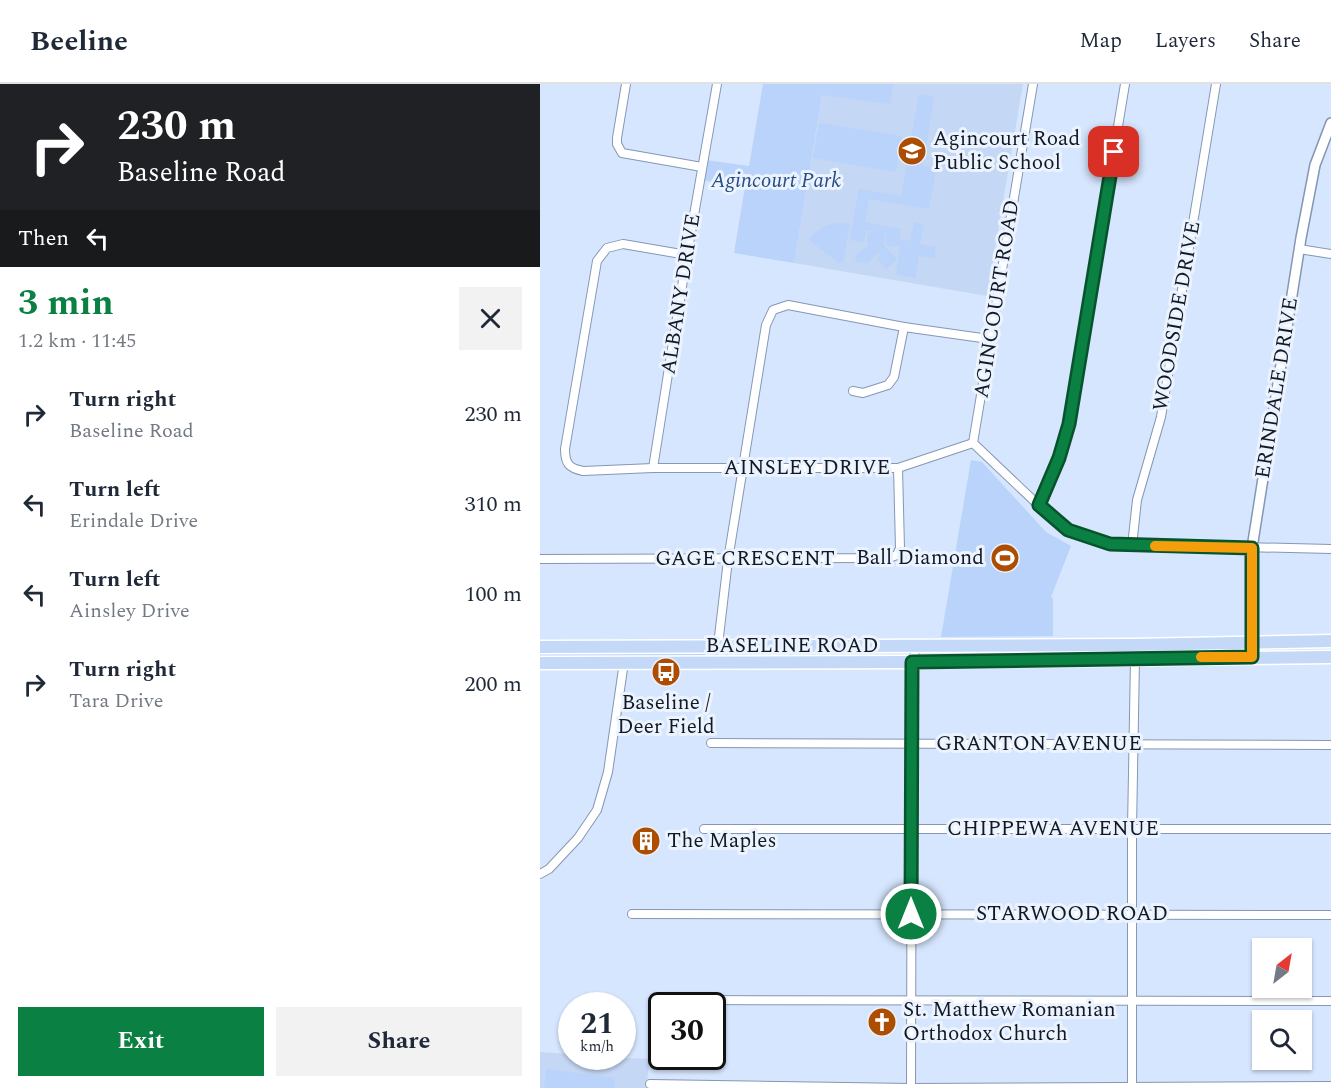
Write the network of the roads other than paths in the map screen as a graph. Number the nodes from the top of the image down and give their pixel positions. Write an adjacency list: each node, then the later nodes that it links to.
1 (626, 84): 7 (street)
2 (717, 84): 7 (street, ALBANY DRIVE)
3 (1033, 84): 12 (street, AGINCOURT ROAD)
4 (1125, 84): 18 (street)
5 (1216, 84): 19 (street, WOODSIDE DRIVE)
6 (1331, 123): 8 (street, ERINDALE DRIVE)
7 (702, 167): 10 (street, ALBANY DRIVE)
8 (1299, 249): 9 (street); 20 (street, ERINDALE DRIVE)
9 (1331, 254)
10 (687, 255): 15 (street, ALBANY DRIVE); 15 (street, AINSLEY DRIVE)
11 (904, 327): 12 (street); 13 (street); 17 (street)
12 (989, 339): 14 (street, AGINCOURT ROAD)
13 (853, 392)
14 (973, 443): 16 (street, AINSLEY DRIVE); 18 (street)
15 (653, 468): 17 (street, AINSLEY DRIVE)
16 (898, 468): 17 (street, AINSLEY DRIVE); 23 (street, GAGE CRESCENT)
17 (744, 469): 23 (street)
18 (1039, 505): 19 (street)
19 (1132, 546): 20 (street)
20 (1252, 548): 21 (street); 25 (street, ERINDALE DRIVE)
21 (1331, 549)
22 (540, 559): 23 (street, GAGE CRESCENT)
23 (728, 560): 26 (street)
24 (1331, 641): 25 (main road, BASELINE ROAD)
25 (1253, 644): 27 (main road, BASELINE ROAD); 29 (street, ERINDALE DRIVE)
26 (718, 645): 27 (main road, BASELINE ROAD); 28 (main road, BASELINE ROAD)
27 (916, 646): 33 (street)
28 (540, 647)
29 (1252, 657): 30 (main road, BASELINE ROAD); 31 (main road, BASELINE ROAD)
30 (1331, 657)
31 (1135, 659): 33 (main road, BASELINE ROAD); 37 (street)
32 (624, 662): 33 (main road, BASELINE ROAD); 34 (main road, BASELINE ROAD); 43 (street)
33 (912, 662): 36 (street)
34 (540, 663)
35 (711, 743): 36 (street, GRANTON AVENUE)
36 (911, 744): 37 (street, GRANTON AVENUE); 41 (street)
37 (1135, 744): 38 (street, GRANTON AVENUE); 42 (street)
38 (1331, 744)
39 (1331, 828): 42 (street, CHIPPEWA AVENUE)
40 (704, 829): 41 (street, CHIPPEWA AVENUE)
41 (912, 829): 42 (street, CHIPPEWA AVENUE); 45 (street)
42 (1132, 829): 46 (street)
43 (540, 874)
44 (632, 914): 45 (street, STARWOOD ROAD)
45 (911, 914): 46 (street, STARWOOD ROAD); 50 (street)
46 (1133, 914): 47 (street, STARWOOD ROAD); 49 (street)
47 (1331, 915)
48 (726, 1000): 50 (street)
49 (1133, 1000): 50 (street); 51 (street); 55 (street)
50 (910, 1001): 54 (street)
51 (1331, 1001)
52 (650, 1084): 54 (street)
53 (1331, 1086): 55 (street)
54 (911, 1088): 55 (street)
55 (1132, 1088)

